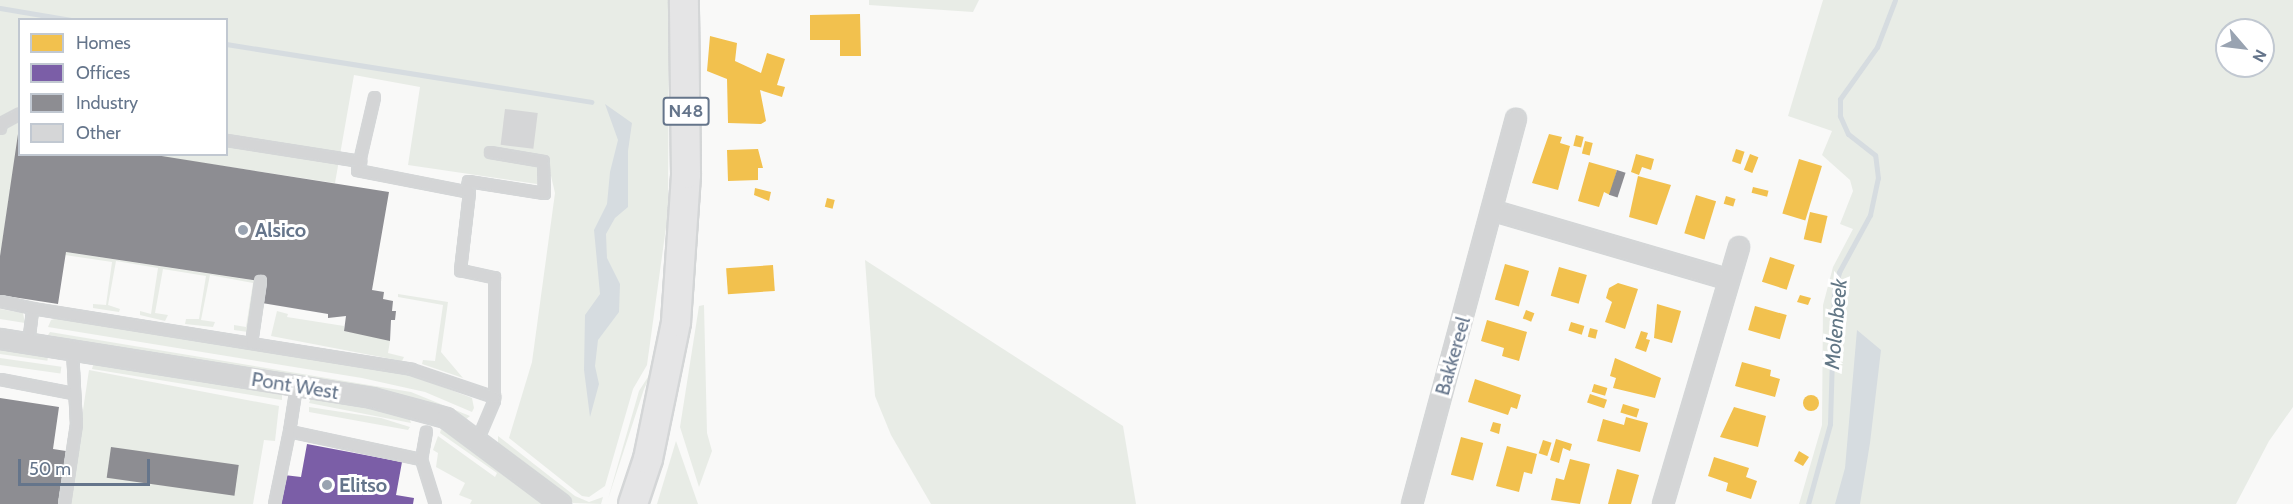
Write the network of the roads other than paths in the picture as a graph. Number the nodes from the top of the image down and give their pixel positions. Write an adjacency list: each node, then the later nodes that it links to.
1 (684, 0): 33 (main road, N48)
2 (374, 97): 8 (lane)
3 (18, 114): 5 (lane)
4 (1516, 119): 10 (street, Bakkereel)
5 (0, 128)
6 (228, 140): 8 (lane)
7 (490, 152): 9 (lane)
8 (360, 160): 9 (lane)
9 (465, 191): 23 (lane)
10 (1494, 212): 12 (street); 28 (street, Bakkereel)
11 (1738, 247): 12 (street)
12 (1726, 279): 34 (street)
13 (260, 281): 17 (lane)
14 (0, 301): 15 (lane)
15 (32, 308): 17 (lane); 18 (lane)
16 (0, 339): 18 (street, Pont West)
17 (251, 342): 23 (lane)
18 (28, 343): 19 (street, Pont West)
19 (72, 350): 21 (street, Pont West); 22 (lane)
20 (0, 379): 22 (lane)
21 (296, 386): 24 (lane); 26 (street, Pont West)
22 (73, 393): 29 (lane)
23 (494, 397): 26 (lane)
24 (289, 431): 27 (lane); 30 (lane)
25 (426, 431): 27 (lane)
26 (477, 440): 32 (street, Pont West)
27 (421, 459): 31 (lane)
28 (1417, 503)
29 (64, 504)
30 (274, 504)
31 (435, 504)
32 (561, 504)
33 (633, 504)
34 (1663, 504)

